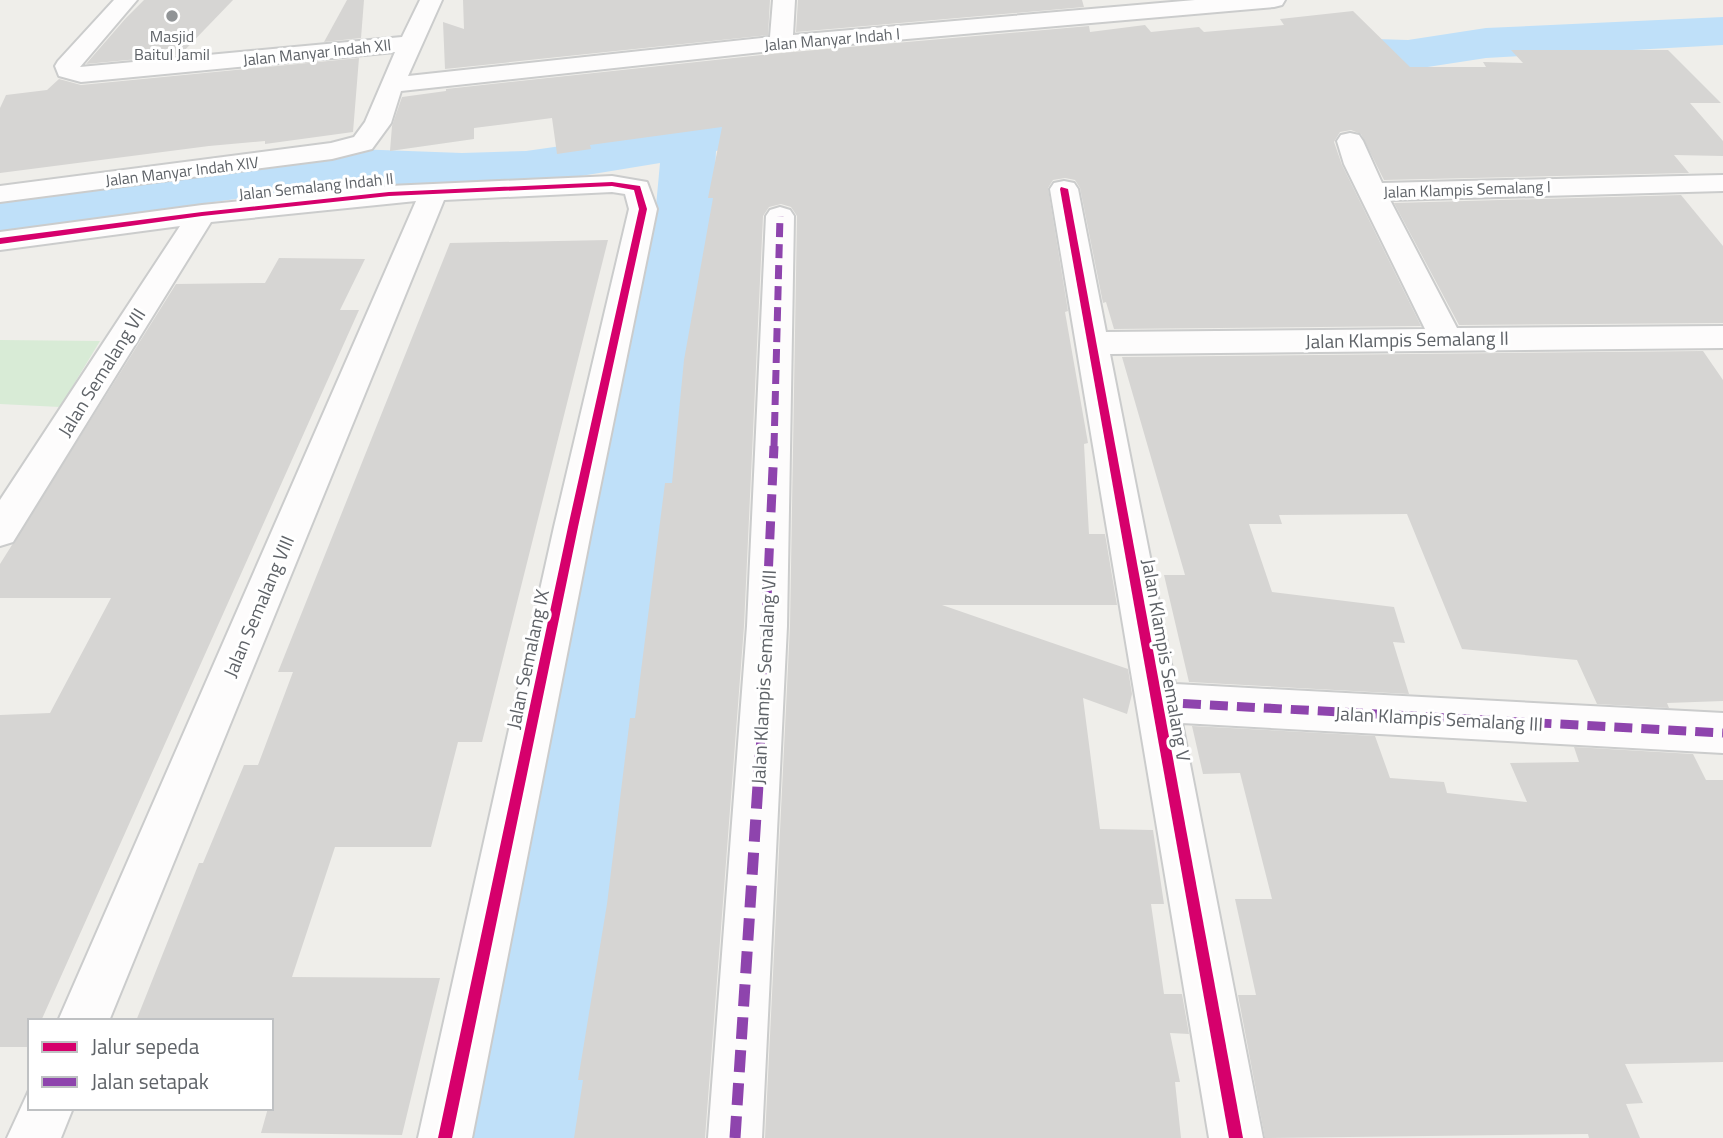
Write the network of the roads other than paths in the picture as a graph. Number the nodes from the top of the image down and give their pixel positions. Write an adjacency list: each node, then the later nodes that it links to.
1 (126, 0): 6 (street, Jalan Manyar Indah XII)
2 (431, 0): 6 (street)
3 (784, 0): 7 (street)
4 (1274, 0): 5 (street, Jalan Manyar Indah I)
5 (1119, 6): 7 (street, Jalan Manyar Indah I)
6 (410, 43): 8 (street)
7 (781, 43): 8 (street, Jalan Manyar Indah I)
8 (391, 85): 15 (street, Jalan Manyar Indah XIV)
9 (1350, 141): 14 (street)
10 (1723, 183): 14 (street, Jalan Klampis Semalang I)
11 (637, 188): 13 (street, Jalan Semalang Indah II); 29 (street, Jalan Semalang IX)
12 (1064, 189): 21 (street, Jalan Klampis Semalang V)
13 (434, 191): 16 (street, Jalan Semalang Indah II); 26 (street, Jalan Semalang VIII)
14 (1374, 192): 20 (street, Jalan Klampis Semalang I)
15 (0, 194)
16 (202, 214): 18 (street, Jalan Semalang Indah II); 23 (street, Jalan Semalang VII)
17 (780, 216): 30 (street, Jalan Klampis Semalang VII)
18 (0, 242)
19 (1714, 337): 20 (street, Jalan Klampis Semalang II); 22 (street)
20 (1446, 338): 21 (street, Jalan Klampis Semalang II)
21 (1092, 343): 24 (street, Jalan Klampis Semalang V)
22 (1723, 363)
23 (0, 531)
24 (1156, 702): 25 (street, Jalan Klampis Semalang III); 31 (street, Jalan Klampis Semalang V)
25 (1723, 733)
26 (84, 1019)
27 (45, 1110): 28 (street)
28 (34, 1138)
29 (445, 1138)
30 (735, 1138)
31 (1236, 1138)

